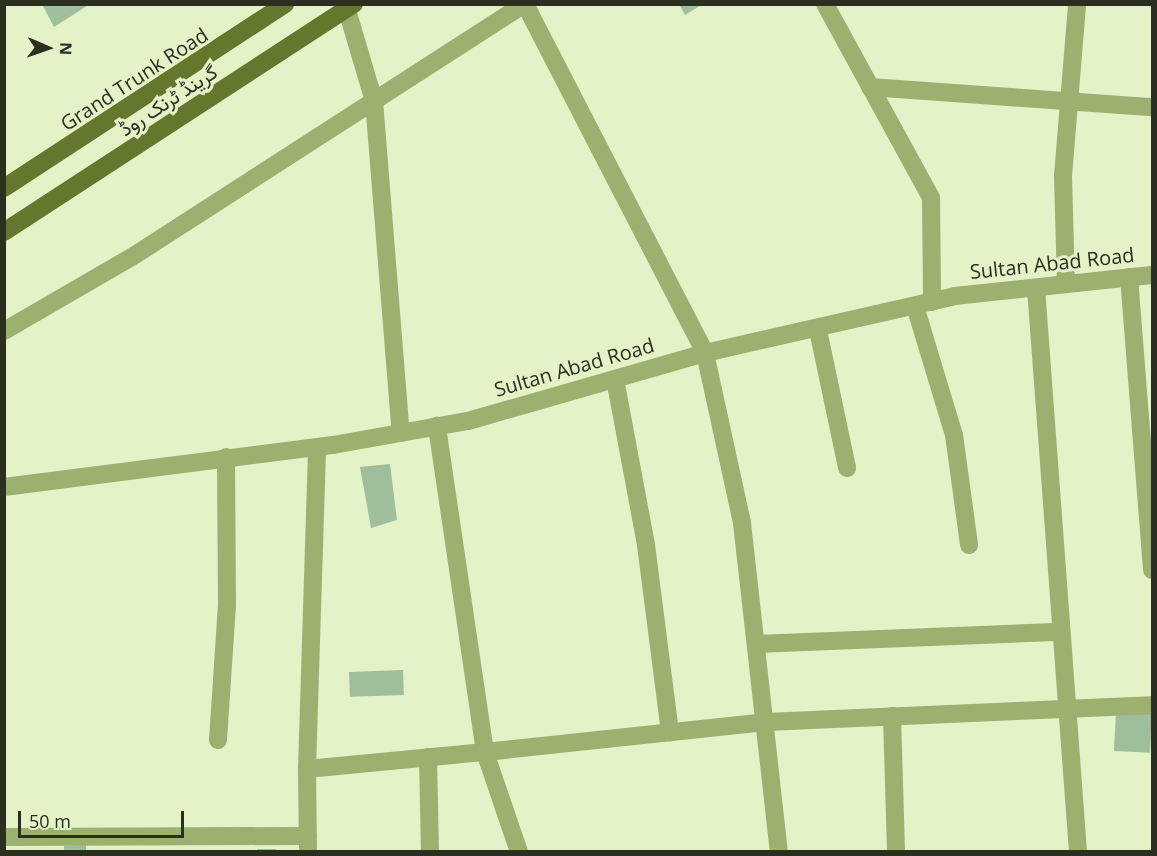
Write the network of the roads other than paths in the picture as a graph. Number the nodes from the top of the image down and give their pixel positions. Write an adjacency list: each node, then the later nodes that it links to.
1 (285, 4): 10 (main road, Grand Trunk Road)
2 (524, 4): 7 (street); 19 (street)
3 (825, 4): 6 (street)
4 (1077, 4): 8 (street)
5 (351, 7): 7 (street); 11 (main road, گرینڈ ٹرنک روڈ)
6 (870, 87): 8 (street); 16 (street)
7 (374, 101): 18 (street); 22 (street)
8 (1069, 101): 9 (street); 14 (street)
9 (1152, 107)
10 (4, 188)
11 (4, 232)
12 (1152, 275): 13 (street, Sultan Abad Road)
13 (1130, 278): 14 (street, Sultan Abad Road); 28 (street)
14 (1066, 284): 15 (street, Sultan Abad Road)
15 (1036, 288): 16 (street, Sultan Abad Road); 29 (street)
16 (924, 304): 17 (street, Sultan Abad Road); 27 (street)
17 (818, 330): 19 (street, Sultan Abad Road); 25 (street)
18 (4, 332)
19 (705, 353): 20 (street, Sultan Abad Road); 30 (street)
20 (615, 379): 21 (street, Sultan Abad Road); 35 (street)
21 (437, 426): 22 (street, Sultan Abad Road); 37 (street)
22 (401, 433): 23 (street, Sultan Abad Road)
23 (316, 447): 24 (street, Sultan Abad Road); 39 (street)
24 (226, 457): 26 (street, Sultan Abad Road); 36 (street)
25 (847, 468)
26 (4, 487)
27 (969, 545)
28 (1152, 570)
29 (1061, 632): 30 (street); 32 (street)
30 (757, 644): 34 (street)
31 (1152, 705): 32 (street)
32 (1067, 709): 33 (street); 46 (street)
33 (892, 716): 34 (street); 45 (street)
34 (766, 722): 35 (street); 44 (street)
35 (670, 732): 37 (street)
36 (218, 740)
37 (485, 752): 38 (street); 43 (street)
38 (428, 757): 39 (street); 42 (street)
39 (307, 769): 41 (street)
40 (4, 837): 41 (street)
41 (308, 844)
42 (430, 852)
43 (519, 852)
44 (779, 852)
45 (896, 852)
46 (1077, 852)

